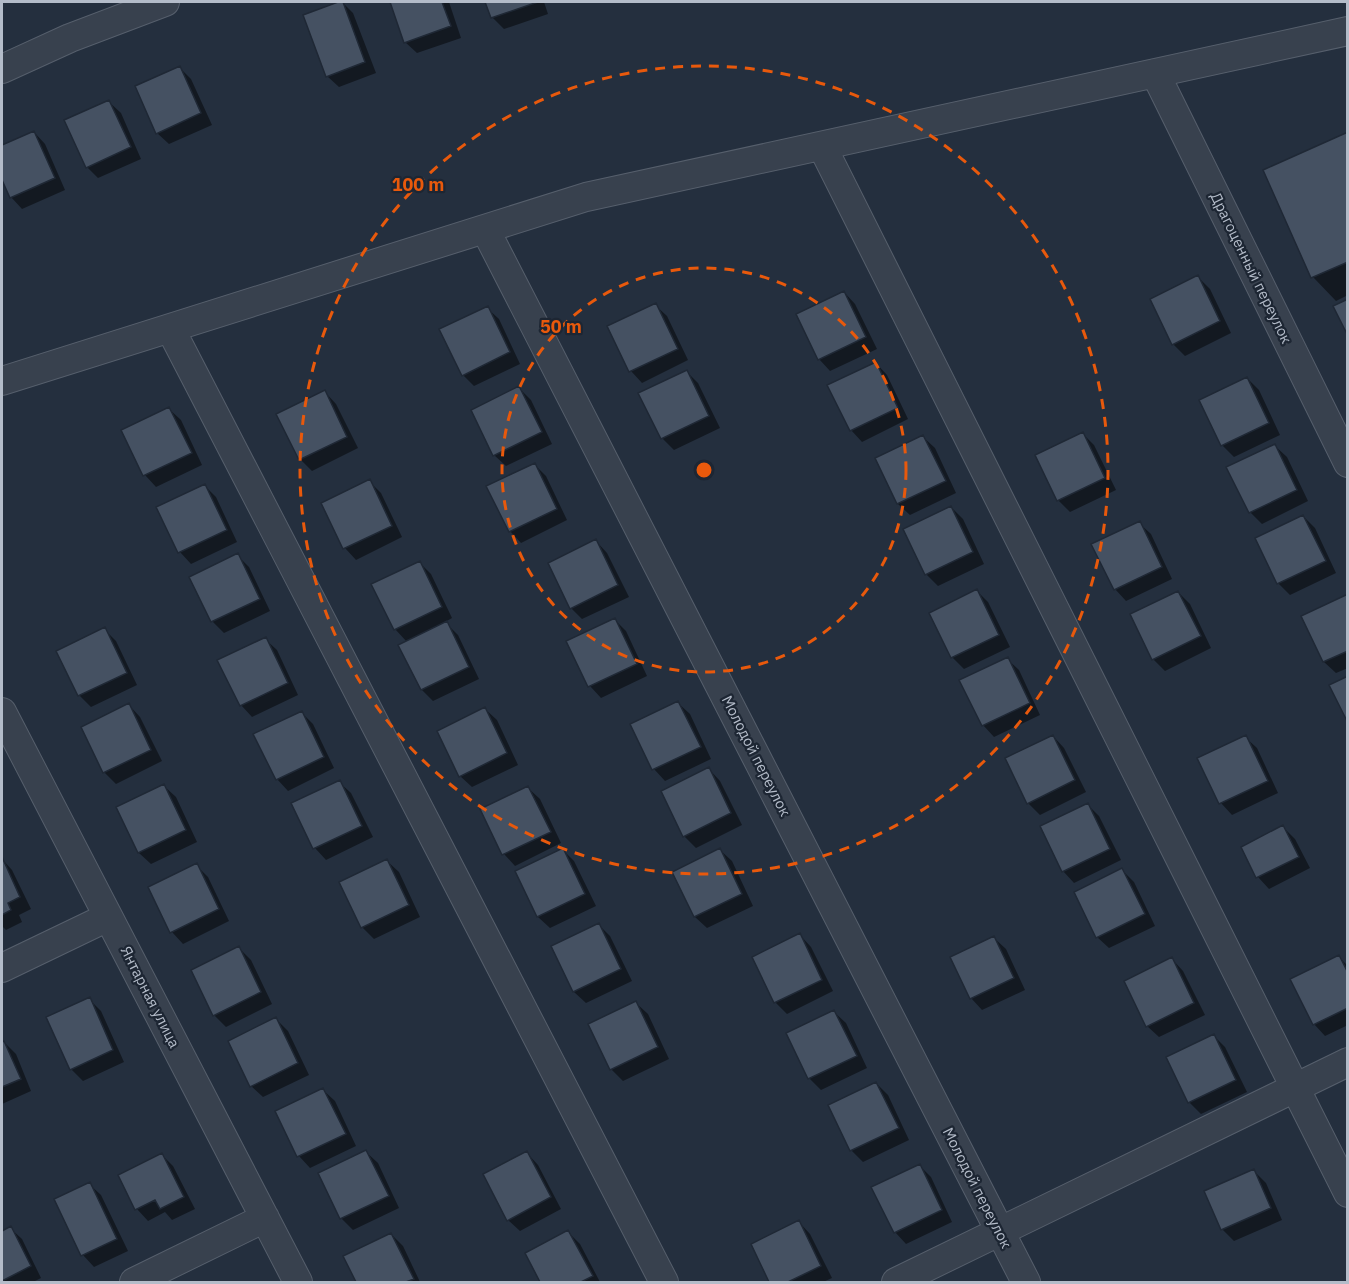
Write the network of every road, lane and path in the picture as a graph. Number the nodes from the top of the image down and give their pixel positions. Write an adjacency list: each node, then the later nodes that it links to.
1 (165, 2): 3 (street)
2 (1347, 31): 4 (street)
3 (2, 69)
4 (1155, 73): 5 (street); 9 (street, Драгоценный переулок)
5 (822, 146): 6 (street); 14 (street)
6 (485, 229): 7 (street); 17 (street, Молодой переулок)
7 (170, 328): 8 (street); 20 (street)
8 (2, 381)
9 (1347, 463)
10 (2, 712): 11 (street, Янтарная улица)
11 (108, 917): 12 (street); 16 (street, Янтарная улица)
12 (2, 968)
13 (1347, 1062): 14 (street)
14 (1294, 1088): 15 (street); 17 (street)
15 (1347, 1193)
16 (265, 1218): 18 (street); 19 (street, Янтарная улица)
17 (1000, 1232): 21 (street); 22 (street, Молодой переулок)
18 (134, 1282)
19 (298, 1282)
20 (664, 1282)
21 (896, 1282)
22 (1026, 1282)

